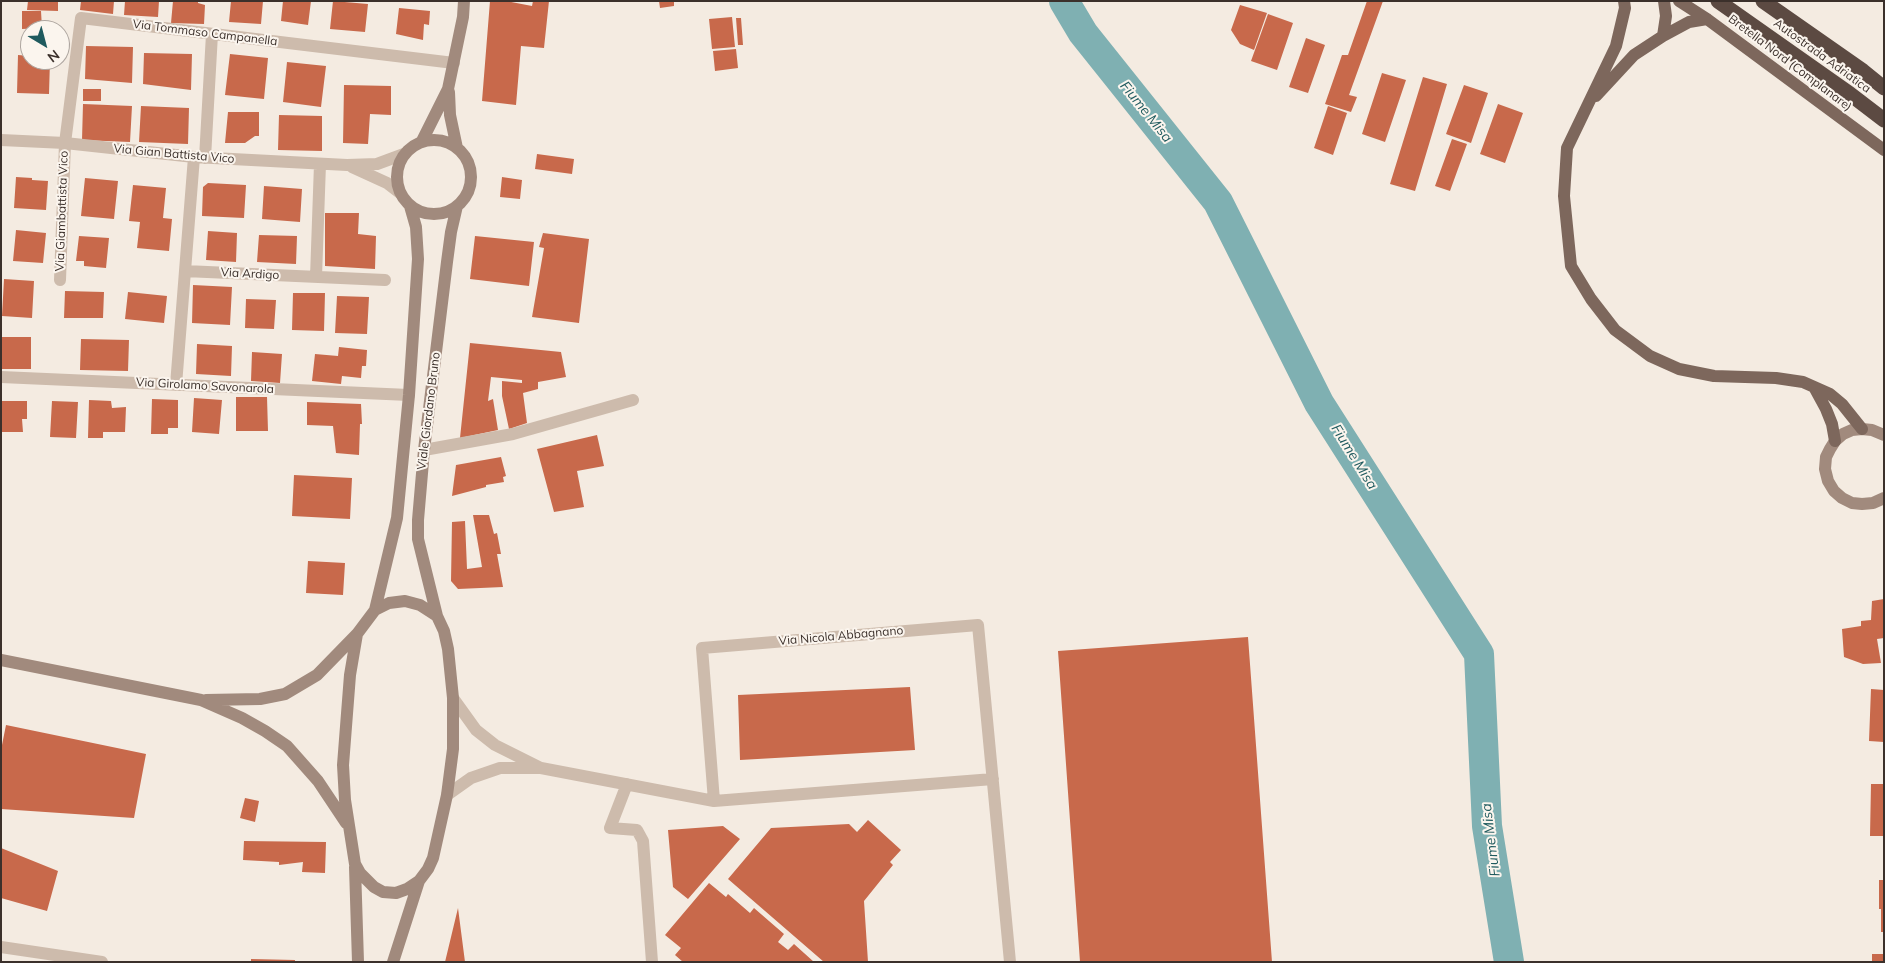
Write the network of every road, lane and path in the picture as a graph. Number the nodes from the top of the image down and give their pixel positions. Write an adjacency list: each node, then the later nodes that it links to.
1 (464, 1): 10 (main road)
2 (1664, 1): 9 (main road)
3 (1679, 1): 7 (main road, Bretella Nord (Complanare))
4 (1718, 1): 14 (highway, Autostrada Adriatica)
5 (1763, 1): 11 (highway, Autostrada Adriatica)
6 (1628, 3): 13 (main road)
7 (1707, 19): 9 (main road); 19 (main road, Bretella Nord (Complanare))
8 (212, 34): 10 (street, Via Tommaso Campanella); 17 (street, Via Tommaso Campanella); 21 (street)
9 (1663, 36): 13 (main road)
10 (454, 63): 12 (main road)
11 (1884, 88)
12 (448, 89): 16 (main road); 18 (main road)
13 (1586, 107): 33 (main road)
14 (1884, 120)
15 (1, 140): 17 (street, Via Gian Battista Vico)
16 (422, 142): 18 (main road); 20 (main road)
17 (65, 143): 21 (street, Via Gian Battista Vico); 29 (street, Via Giambattista Vico)
18 (457, 148): 26 (main road)
19 (1884, 150)
20 (404, 154): 23 (street, Via Gian Battista Vico); 24 (main road)
21 (199, 158): 22 (street, Via Gian Battista Vico); 27 (street)
22 (320, 164): 23 (street, Via Gian Battista Vico); 28 (street)
23 (347, 165): 24 (street, Via Gian Battista Vico)
24 (400, 193): 25 (main road)
25 (410, 206): 26 (main road); 34 (main road, Viale Giordano Bruno)
26 (456, 206): 39 (main road, Viale Giordano Bruno)
27 (185, 271): 28 (street, Via Ardigo); 32 (street)
28 (316, 276): 30 (street, Via Ardigo)
29 (60, 280)
30 (385, 280)
31 (1, 377): 32 (street, Via Girolamo Savonarola)
32 (176, 385): 34 (street, Via Girolamo Savonarola)
33 (1814, 387): 36 (main road); 38 (main road)
34 (409, 395): 41 (main road, Viale Giordano Bruno)
35 (633, 400): 39 (street)
36 (1862, 429): 37 (main road); 38 (main road)
37 (1884, 435)
38 (1835, 441): 40 (main road)
39 (424, 450): 42 (main road, Viale Giordano Bruno)
40 (1880, 503)
41 (374, 610): 42 (main road); 43 (main road, Viale Giordano Bruno)
42 (436, 616): 45 (main road, Viale Giordano Bruno)
43 (357, 634): 46 (main road); 52 (main road, Viale Giordano Bruno)
44 (1, 660): 46 (main road)
45 (452, 698): 47 (street); 50 (main road, Viale Giordano Bruno)
46 (201, 700): 52 (main road)
47 (541, 768): 49 (street); 50 (street)
48 (993, 779): 51 (street); 51 (street, Via Nicola Abbagnano); 60 (street, Via Nicola Abbagnano)
49 (627, 784): 51 (street); 59 (street)
50 (447, 795): 54 (main road, Viale Giordano Bruno)
51 (714, 801)
52 (348, 827): 53 (main road, Viale Giordano Bruno)
53 (355, 864): 54 (main road, Viale Giordano Bruno); 57 (main road, Viale Giordano Bruno)
54 (419, 881): 58 (main road, Viale Giordano Bruno)
55 (1, 947): 56 (street)
56 (102, 962)
57 (358, 962)
58 (393, 962)
59 (652, 962)
60 (1010, 962)

